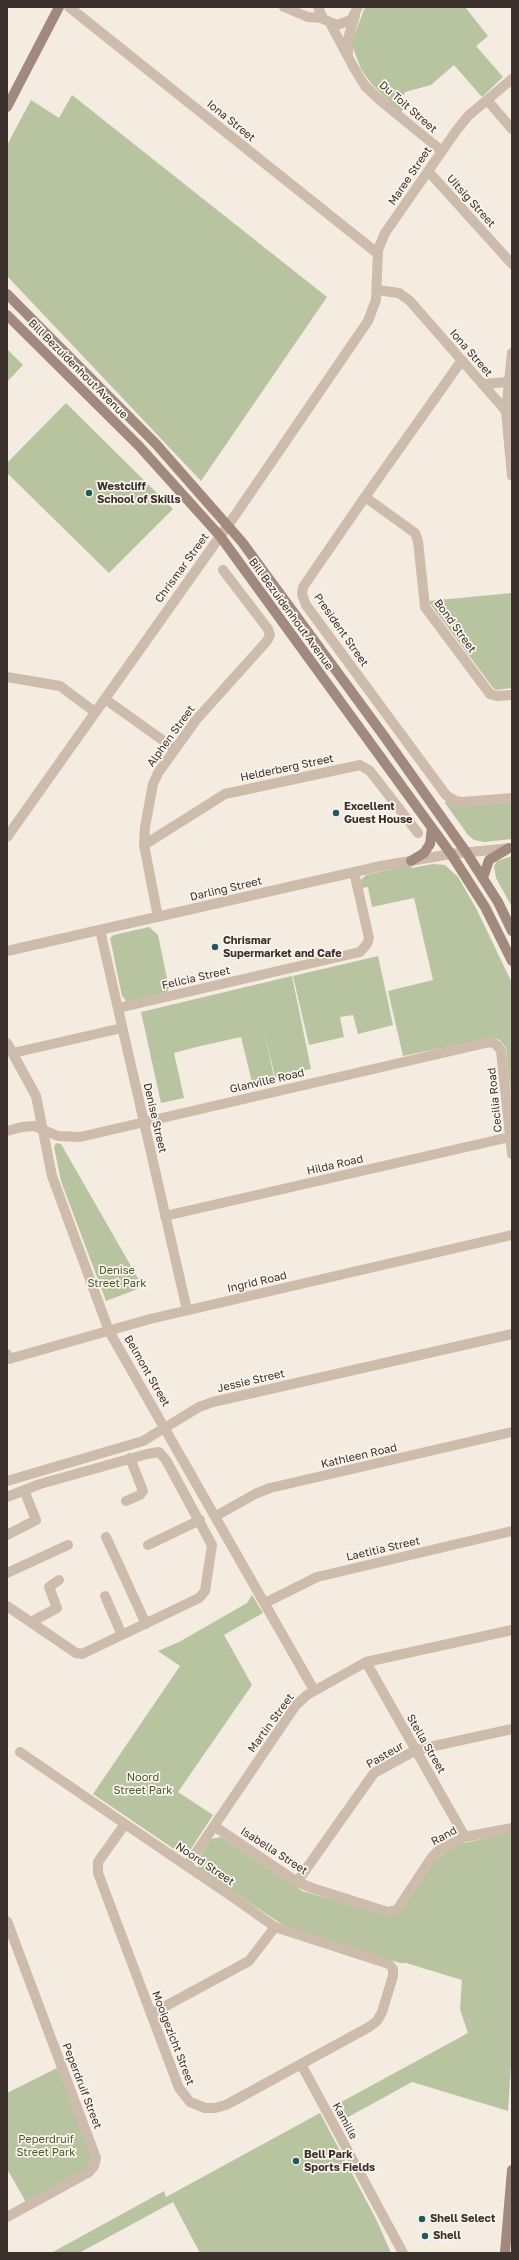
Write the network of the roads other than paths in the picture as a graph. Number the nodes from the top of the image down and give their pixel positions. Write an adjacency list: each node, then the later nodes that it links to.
1 (59, 7): 10 (main road)
2 (69, 7): 14 (street, Iona Street)
3 (286, 7): 6 (street)
4 (318, 7): 6 (street, Du Toit Street)
5 (356, 11): 6 (street); 7 (street, Du Toit Street)
6 (326, 20): 7 (street, Du Toit Street)
7 (349, 59): 12 (street, Du Toit Street)
8 (512, 79): 9 (street, Maree Street)
9 (487, 100): 11 (street); 12 (street, Maree Street)
10 (7, 107)
11 (512, 128)
12 (442, 151): 13 (street, Maree Street)
13 (428, 171): 14 (street, Maree Street); 15 (street, Uitsig Street)
14 (377, 254): 16 (street, Maree Street)
15 (512, 264)
16 (377, 290): 18 (street, Maree Street); 20 (street, Iona Street)
17 (7, 294): 28 (main road, Bill Bezuidenhout Avenue)
18 (374, 310): 28 (street, Chrismar Street)
19 (7, 315): 29 (main road, Bill Bezuidenhout Avenue)
20 (462, 360): 23 (street, Iona Street); 27 (street, President Street)
21 (512, 360): 22 (street)
22 (508, 382): 23 (street); 24 (street)
23 (482, 384): 24 (street, Iona Street)
24 (506, 411): 25 (street)
25 (511, 460): 26 (street)
26 (512, 476)
27 (365, 497): 32 (street, Bond Street); 36 (street, President Street)
28 (228, 524): 29 (street, Chrismar Street); 42 (main road, Bill Bezuidenhout Avenue)
29 (220, 536): 33 (street, Chrismar Street); 37 (main road, Bill Bezuidenhout Avenue)
30 (223, 570): 35 (street, Alphen Street)
31 (7, 677): 34 (street)
32 (512, 694)
33 (105, 699): 34 (street, Chrismar Street); 35 (street)
34 (95, 712): 39 (street, Chrismar Street)
35 (175, 749): 40 (street, Alphen Street)
36 (512, 798)
37 (432, 828): 43 (main road, Bill Bezuidenhout Avenue); 44 (main road)
38 (418, 833): 40 (street, Helderberg Street)
39 (7, 837)
40 (144, 845): 47 (street, Alphen Street)
41 (511, 848): 42 (street, Darling Street); 46 (main road)
42 (466, 852): 43 (street, Darling Street); 46 (main road, Bill Bezuidenhout Avenue)
43 (451, 854): 44 (street, Darling Street); 51 (main road, Bill Bezuidenhout Avenue)
44 (411, 862): 45 (street, Darling Street)
45 (354, 872): 47 (street, Darling Street); 52 (street, Felicia Street)
46 (483, 878): 49 (main road, Bill Bezuidenhout Avenue)
47 (158, 917): 48 (street, Darling Street)
48 (100, 930): 50 (street, Darling Street); 52 (street, Denise Street)
49 (512, 931)
50 (7, 951)
51 (512, 961)
52 (118, 1008): 53 (street, Denise Street)
53 (122, 1028): 56 (street); 57 (street, Denise Street)
54 (7, 1043): 56 (street, Belmont Street)
55 (497, 1045): 57 (street, Glanville Road); 60 (street, Cecilia Road)
56 (13, 1054): 58 (street, Belmont Street)
57 (144, 1122): 58 (street, Glanville Road); 62 (street, Denise Street)
58 (43, 1130): 59 (street, Glanville Road); 65 (street, Belmont Street)
59 (7, 1131)
60 (510, 1137): 61 (street, Cecilia Road); 62 (street, Hilda Road)
61 (512, 1154)
62 (165, 1216): 64 (street, Denise Street)
63 (512, 1235): 64 (street, Ingrid Road)
64 (187, 1310): 65 (street, Ingrid Road)
65 (109, 1331): 67 (street, Ingrid Road); 68 (street, Belmont Street)
66 (512, 1334): 68 (street, Jessie Street)
67 (8, 1356)
68 (166, 1428): 71 (street, Jessie Street); 75 (street, Belmont Street)
69 (512, 1432): 75 (street, Kathleen Road)
70 (130, 1458): 72 (street); 74 (street); 76 (street)
71 (7, 1482)
72 (24, 1490): 73 (street); 78 (street)
73 (7, 1497)
74 (126, 1501)
75 (216, 1516): 85 (street, Belmont Street)
76 (200, 1520): 81 (street); 88 (street)
77 (512, 1531): 85 (street, Laetitia Street)
78 (7, 1535)
79 (106, 1537): 88 (street)
80 (68, 1545): 82 (street)
81 (148, 1545)
82 (7, 1573)
83 (59, 1580): 87 (street)
84 (105, 1596): 90 (street)
85 (265, 1603): 92 (street, Belmont Street)
86 (7, 1606): 87 (street)
87 (31, 1622): 90 (street)
88 (146, 1624): 90 (street)
89 (512, 1630): 91 (street, Martin Street)
90 (122, 1635)
91 (366, 1662): 92 (street, Martin Street); 94 (street, Stella Street)
92 (314, 1690): 97 (street, Martin Street)
93 (512, 1728): 94 (street, Pasteur)
94 (416, 1750): 99 (street, Stella Street); 101 (street, Pasteur)
95 (20, 1752): 96 (street, Noord Street)
96 (125, 1824): 100 (street, Noord Street); 106 (street, Mooigezicht Street)
97 (214, 1826): 100 (street, Martin Street); 101 (street, Isabella Street)
98 (512, 1828): 99 (street, Rand)
99 (465, 1837): 102 (street, Rand)
100 (187, 1866): 104 (street, Noord Street)
101 (297, 1882): 102 (street, Isabella Street)
102 (392, 1911)
103 (7, 1920): 109 (street, Peperdruif Street)
104 (275, 1927): 105 (street, Noord Street); 106 (street)
105 (392, 1966): 107 (street, Mooigezicht Street)
106 (151, 2014): 107 (street, Mooigezicht Street)
107 (301, 2064): 110 (street, Kamille)
108 (512, 2170): 111 (main road)
109 (7, 2217)
110 (403, 2253)
111 (505, 2253)

